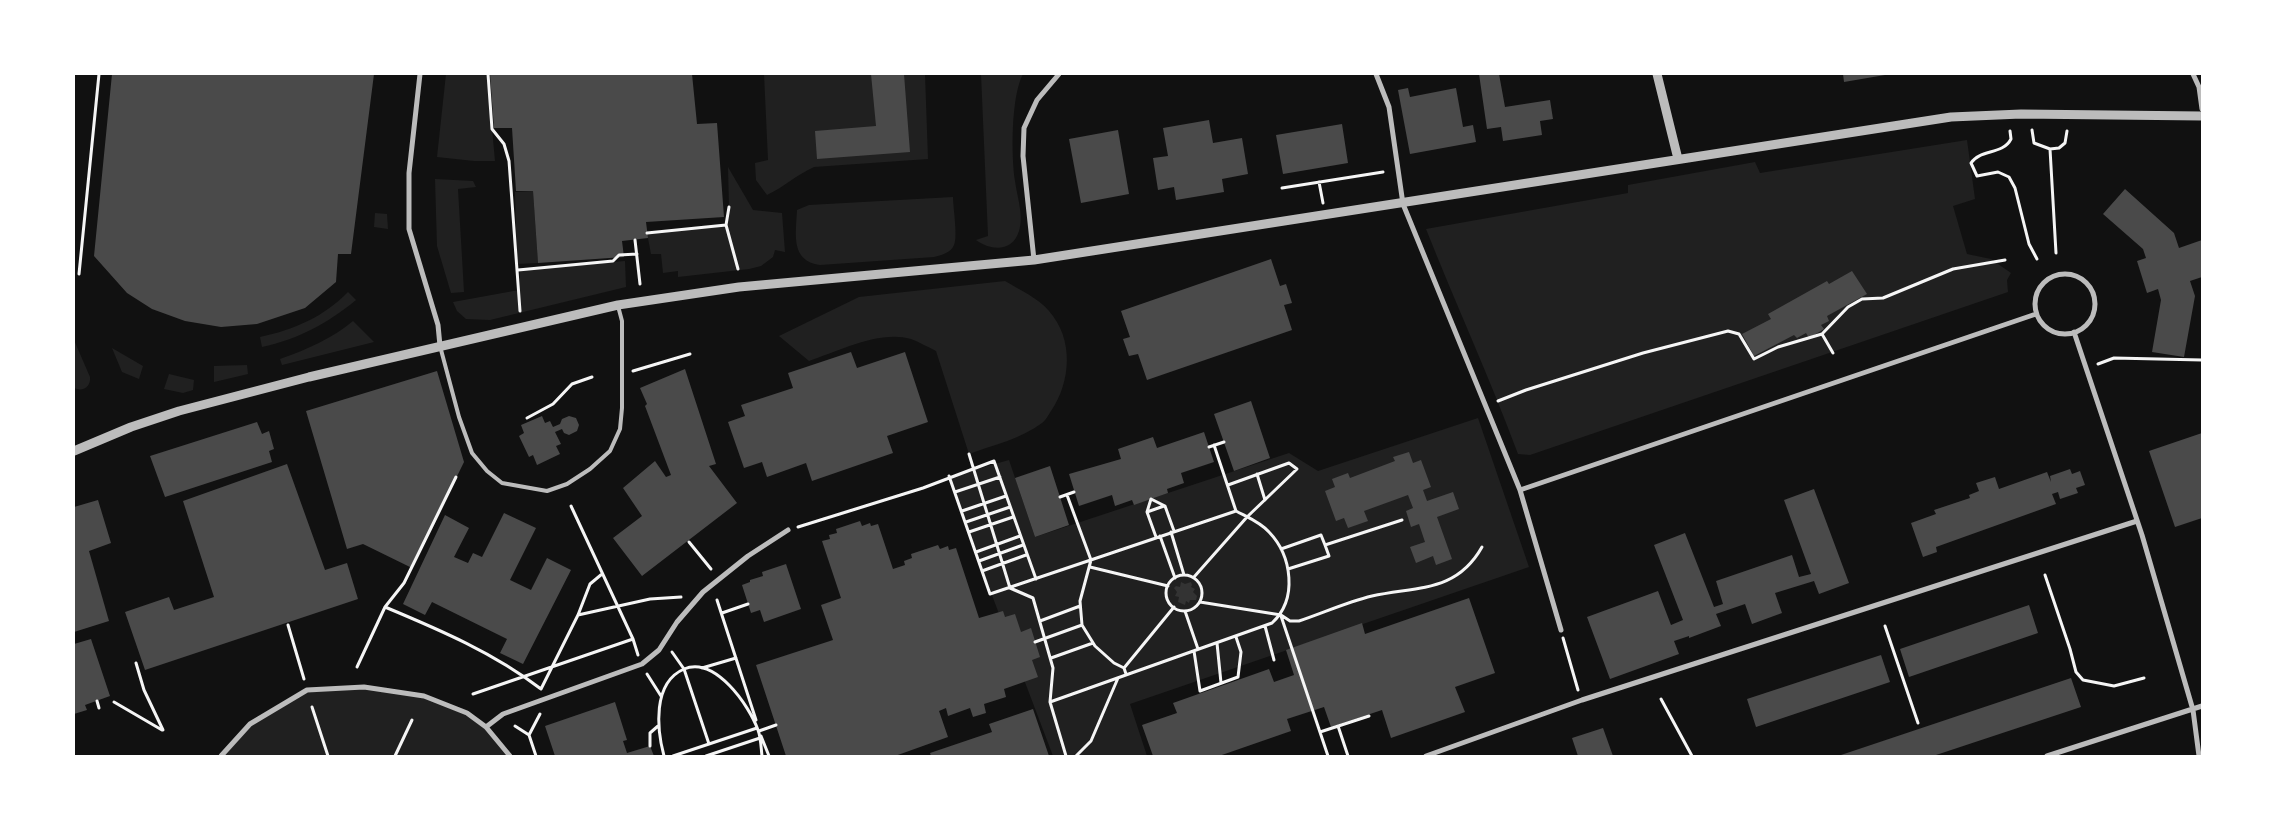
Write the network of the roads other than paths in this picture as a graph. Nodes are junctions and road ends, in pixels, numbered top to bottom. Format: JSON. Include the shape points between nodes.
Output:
{"nodes":[{"id":1,"x":420,"y":74,"type":"edge"},
{"id":2,"x":1059,"y":74,"type":"edge"},
{"id":3,"x":1376,"y":74,"type":"edge"},
{"id":4,"x":1657,"y":74,"type":"edge"},
{"id":5,"x":2193,"y":74,"type":"edge"},
{"id":6,"x":2202,"y":110,"type":"edge"},
{"id":7,"x":2202,"y":116,"type":"edge"},
{"id":8,"x":1678,"y":159,"type":"junction"},
{"id":9,"x":1403,"y":204,"type":"junction"},
{"id":10,"x":1034,"y":260,"type":"junction"},
{"id":11,"x":618,"y":305,"type":"junction"},
{"id":12,"x":2036,"y":314,"type":"junction"},
{"id":13,"x":2074,"y":332,"type":"junction"},
{"id":14,"x":440,"y":346,"type":"junction"},
{"id":15,"x":74,"y":450,"type":"edge"},
{"id":16,"x":1520,"y":490,"type":"junction"},
{"id":17,"x":2137,"y":521,"type":"junction"},
{"id":18,"x":788,"y":530,"type":"road end"},
{"id":19,"x":1561,"y":630,"type":"road end"},
{"id":20,"x":2202,"y":706,"type":"edge"},
{"id":21,"x":2193,"y":710,"type":"junction"},
{"id":22,"x":486,"y":726,"type":"junction"},
{"id":23,"x":221,"y":756,"type":"edge"},
{"id":24,"x":510,"y":756,"type":"edge"},
{"id":25,"x":1426,"y":756,"type":"edge"},
{"id":26,"x":2047,"y":756,"type":"edge"},
{"id":27,"x":2199,"y":756,"type":"edge"}],
"edges":[{"from":1,"to":14,"type":"street","via":[[409,172],[409,229],[438,325]]},
{"from":2,"to":10,"type":"street","via":[[1037,100],[1024,128],[1023,156]]},
{"from":3,"to":9,"type":"street","via":[[1389,107]]},
{"from":4,"to":8,"type":"street"},
{"from":5,"to":6,"type":"street"},
{"from":7,"to":8,"type":"street","via":[[2021,114],[1951,118]]},
{"from":8,"to":9,"type":"street"},
{"from":9,"to":10,"type":"street"},
{"from":9,"to":16,"type":"street"},
{"from":10,"to":11,"type":"street","via":[[740,286]]},
{"from":11,"to":14,"type":"street"},
{"from":11,"to":14,"type":"lane","via":[[622,329],[620,429],[610,451],[590,469],[567,484],[547,491],[502,483],[472,453]]},
{"from":12,"to":13,"type":"street","via":[[2047,328],[2064,334]]},
{"from":12,"to":13,"type":"street","via":[[2036,297],[2043,283],[2061,274],[2080,278],[2093,294],[2094,312],[2089,321]]},
{"from":12,"to":16,"type":"street"},
{"from":13,"to":17,"type":"street"},
{"from":14,"to":15,"type":"street","via":[[180,411]]},
{"from":16,"to":19,"type":"street"},
{"from":17,"to":21,"type":"street"},
{"from":17,"to":25,"type":"street","via":[[1582,700]]},
{"from":18,"to":22,"type":"street","via":[[748,556],[703,592],[677,622],[659,650],[642,664],[503,714]]},
{"from":20,"to":21,"type":"street"},
{"from":21,"to":26,"type":"street"},
{"from":21,"to":27,"type":"street"},
{"from":22,"to":23,"type":"street","via":[[467,713],[424,696],[364,687],[307,690],[250,724]]},
{"from":22,"to":24,"type":"street"}]}
